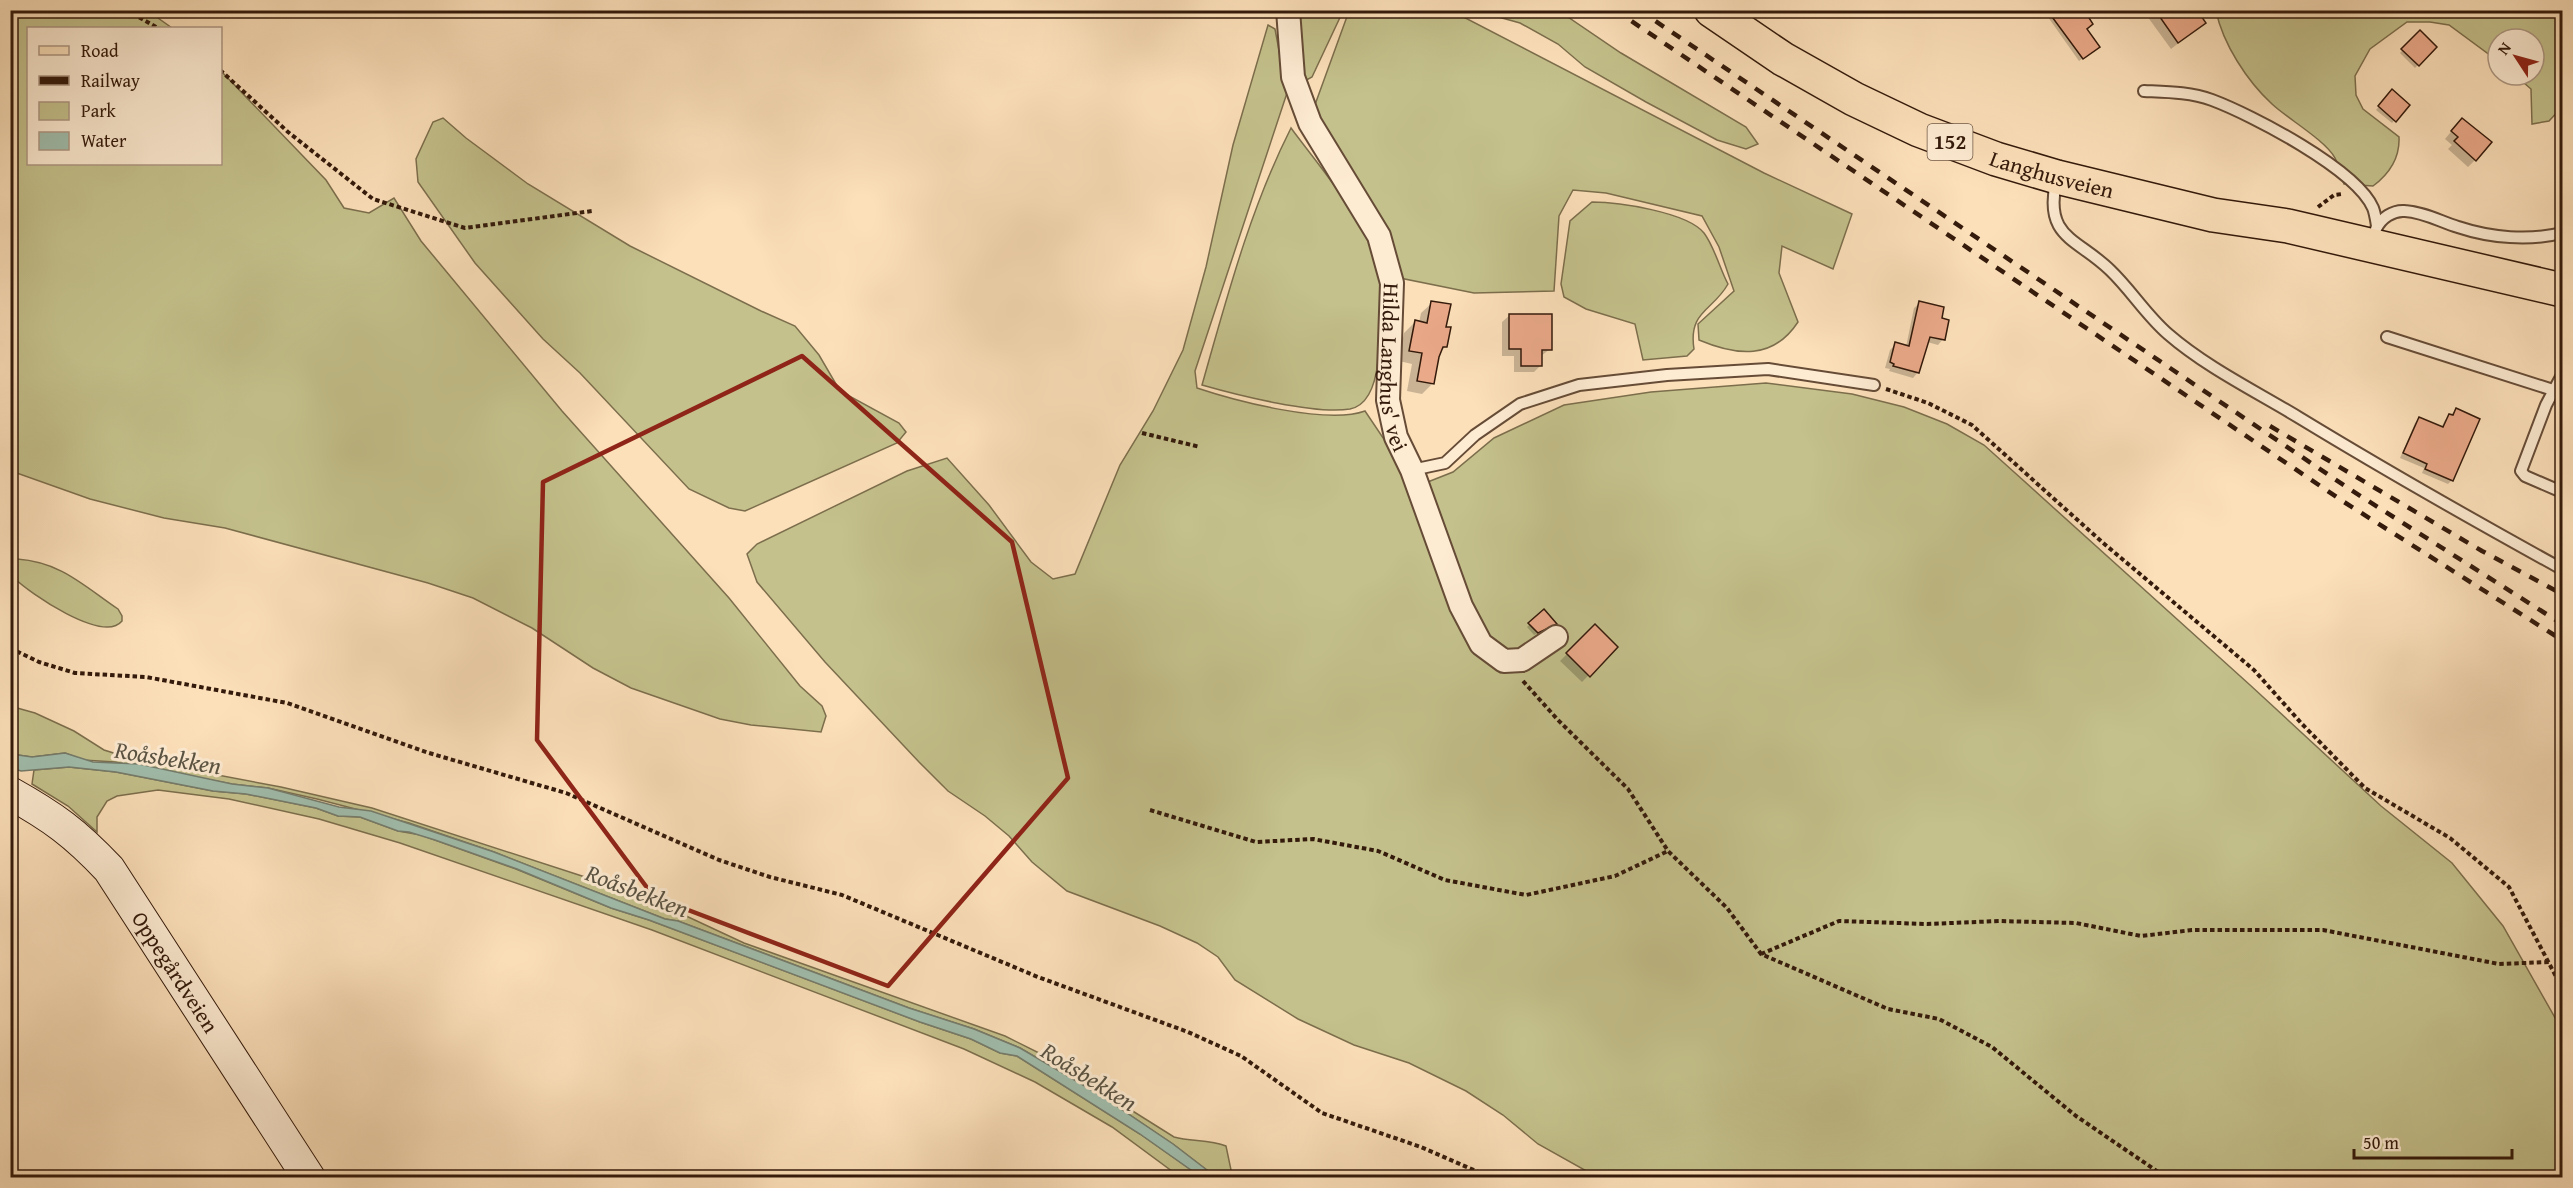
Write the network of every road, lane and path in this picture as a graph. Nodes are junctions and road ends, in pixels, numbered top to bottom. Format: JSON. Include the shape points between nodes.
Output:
{"nodes":[{"id":1,"x":126,"y":10,"type":"edge"},
{"id":2,"x":1288,"y":10,"type":"edge"},
{"id":3,"x":1711,"y":10,"type":"edge"},
{"id":4,"x":156,"y":27,"type":"edge"},
{"id":5,"x":222,"y":72,"type":"edge"},
{"id":6,"x":2144,"y":91,"type":"dead end"},
{"id":7,"x":2057,"y":177,"type":"junction"},
{"id":8,"x":2361,"y":192,"type":"junction"},
{"id":9,"x":592,"y":211,"type":"dead end"},
{"id":10,"x":2314,"y":211,"type":"dead end"},
{"id":11,"x":2212,"y":215,"type":"junction"},
{"id":12,"x":2562,"y":233,"type":"edge"},
{"id":13,"x":2373,"y":241,"type":"junction"},
{"id":14,"x":2562,"y":290,"type":"edge"},
{"id":15,"x":2562,"y":310,"type":"edge"},
{"id":16,"x":2387,"y":337,"type":"dead end"},
{"id":17,"x":2562,"y":375,"type":"edge"},
{"id":18,"x":1874,"y":385,"type":"joint"},
{"id":19,"x":2553,"y":390,"type":"junction"},
{"id":20,"x":1142,"y":433,"type":"dead end"},
{"id":21,"x":1200,"y":447,"type":"dead end"},
{"id":22,"x":1412,"y":470,"type":"junction"},
{"id":23,"x":2562,"y":492,"type":"edge"},
{"id":24,"x":2562,"y":569,"type":"edge"},
{"id":25,"x":1556,"y":637,"type":"dead end"},
{"id":26,"x":10,"y":648,"type":"edge"},
{"id":27,"x":1504,"y":661,"type":"junction"},
{"id":28,"x":10,"y":794,"type":"edge"},
{"id":29,"x":1150,"y":810,"type":"dead end"},
{"id":30,"x":1668,"y":851,"type":"junction"},
{"id":31,"x":1761,"y":954,"type":"junction"},
{"id":32,"x":2549,"y":962,"type":"junction"},
{"id":33,"x":2562,"y":988,"type":"edge"},
{"id":34,"x":309,"y":1178,"type":"edge"},
{"id":35,"x":1492,"y":1178,"type":"edge"},
{"id":36,"x":2167,"y":1178,"type":"edge"}],
"edges":[{"from":1,"to":4,"type":"path"},
{"from":2,"to":22,"type":"street","name":"Hilda Langhus' vei","via":[[1293,77],[1310,123],[1379,236],[1392,284],[1388,400],[1396,437]]},
{"from":3,"to":7,"type":"main road","name":"Langhusveien","number":"152","via":[[1783,59],[1854,99],[1957,145]]},
{"from":5,"to":9,"type":"path","via":[[288,132],[373,199],[465,228]]},
{"from":6,"to":8,"type":"lane","via":[[2185,93],[2211,100],[2315,152]]},
{"from":7,"to":11,"type":"main road","name":"Langhusveien","number":"152"},
{"from":7,"to":24,"type":"lane","via":[[2052,200],[2064,235],[2110,270],[2169,334],[2248,387],[2429,496]]},
{"from":8,"to":10,"type":"path","via":[[2334,195]]},
{"from":8,"to":13,"type":"lane","via":[[2373,207]]},
{"from":11,"to":13,"type":"main road","name":"Langhusveien","number":"152"},
{"from":11,"to":15,"type":"main road","name":"Langhusveien","number":"152","via":[[2287,240]]},
{"from":12,"to":13,"type":"lane","via":[[2496,236],[2404,211],[2392,212]]},
{"from":13,"to":14,"type":"main road","name":"Langhusveien","number":"152"},
{"from":16,"to":19,"type":"lane"},
{"from":17,"to":19,"type":"lane"},
{"from":18,"to":22,"type":"lane","via":[[1768,369],[1580,385],[1520,404],[1475,435],[1445,463]]},
{"from":18,"to":32,"type":"path","via":[[1928,403],[1972,425],[2102,542],[2254,670],[2366,788],[2450,838],[2509,887]]},
{"from":19,"to":23,"type":"lane","via":[[2521,471]]},
{"from":20,"to":21,"type":"path"},
{"from":22,"to":27,"type":"street","name":"Hilda Langhus' vei","via":[[1461,606],[1481,644]]},
{"from":25,"to":27,"type":"street","via":[[1522,660]]},
{"from":26,"to":35,"type":"path","via":[[75,673],[146,677],[286,703],[429,753],[566,793],[719,860],[770,878],[842,895],[1038,977],[1188,1032],[1241,1056],[1322,1113],[1421,1147]]},
{"from":27,"to":30,"type":"path","via":[[1628,789]]},
{"from":28,"to":34,"type":"main road","name":"Oppegårdveien","via":[[62,824],[109,870]]},
{"from":29,"to":30,"type":"path","via":[[1256,842],[1313,839],[1378,851],[1445,880],[1526,895],[1615,876]]},
{"from":30,"to":31,"type":"path","via":[[1726,908]]},
{"from":31,"to":32,"type":"path","via":[[1839,921],[1999,921],[2076,924],[2141,936],[2192,930],[2323,930],[2499,964]]},
{"from":31,"to":36,"type":"path","via":[[1888,1010],[1939,1019],[1992,1047],[2076,1116]]},
{"from":32,"to":33,"type":"path"}]}
